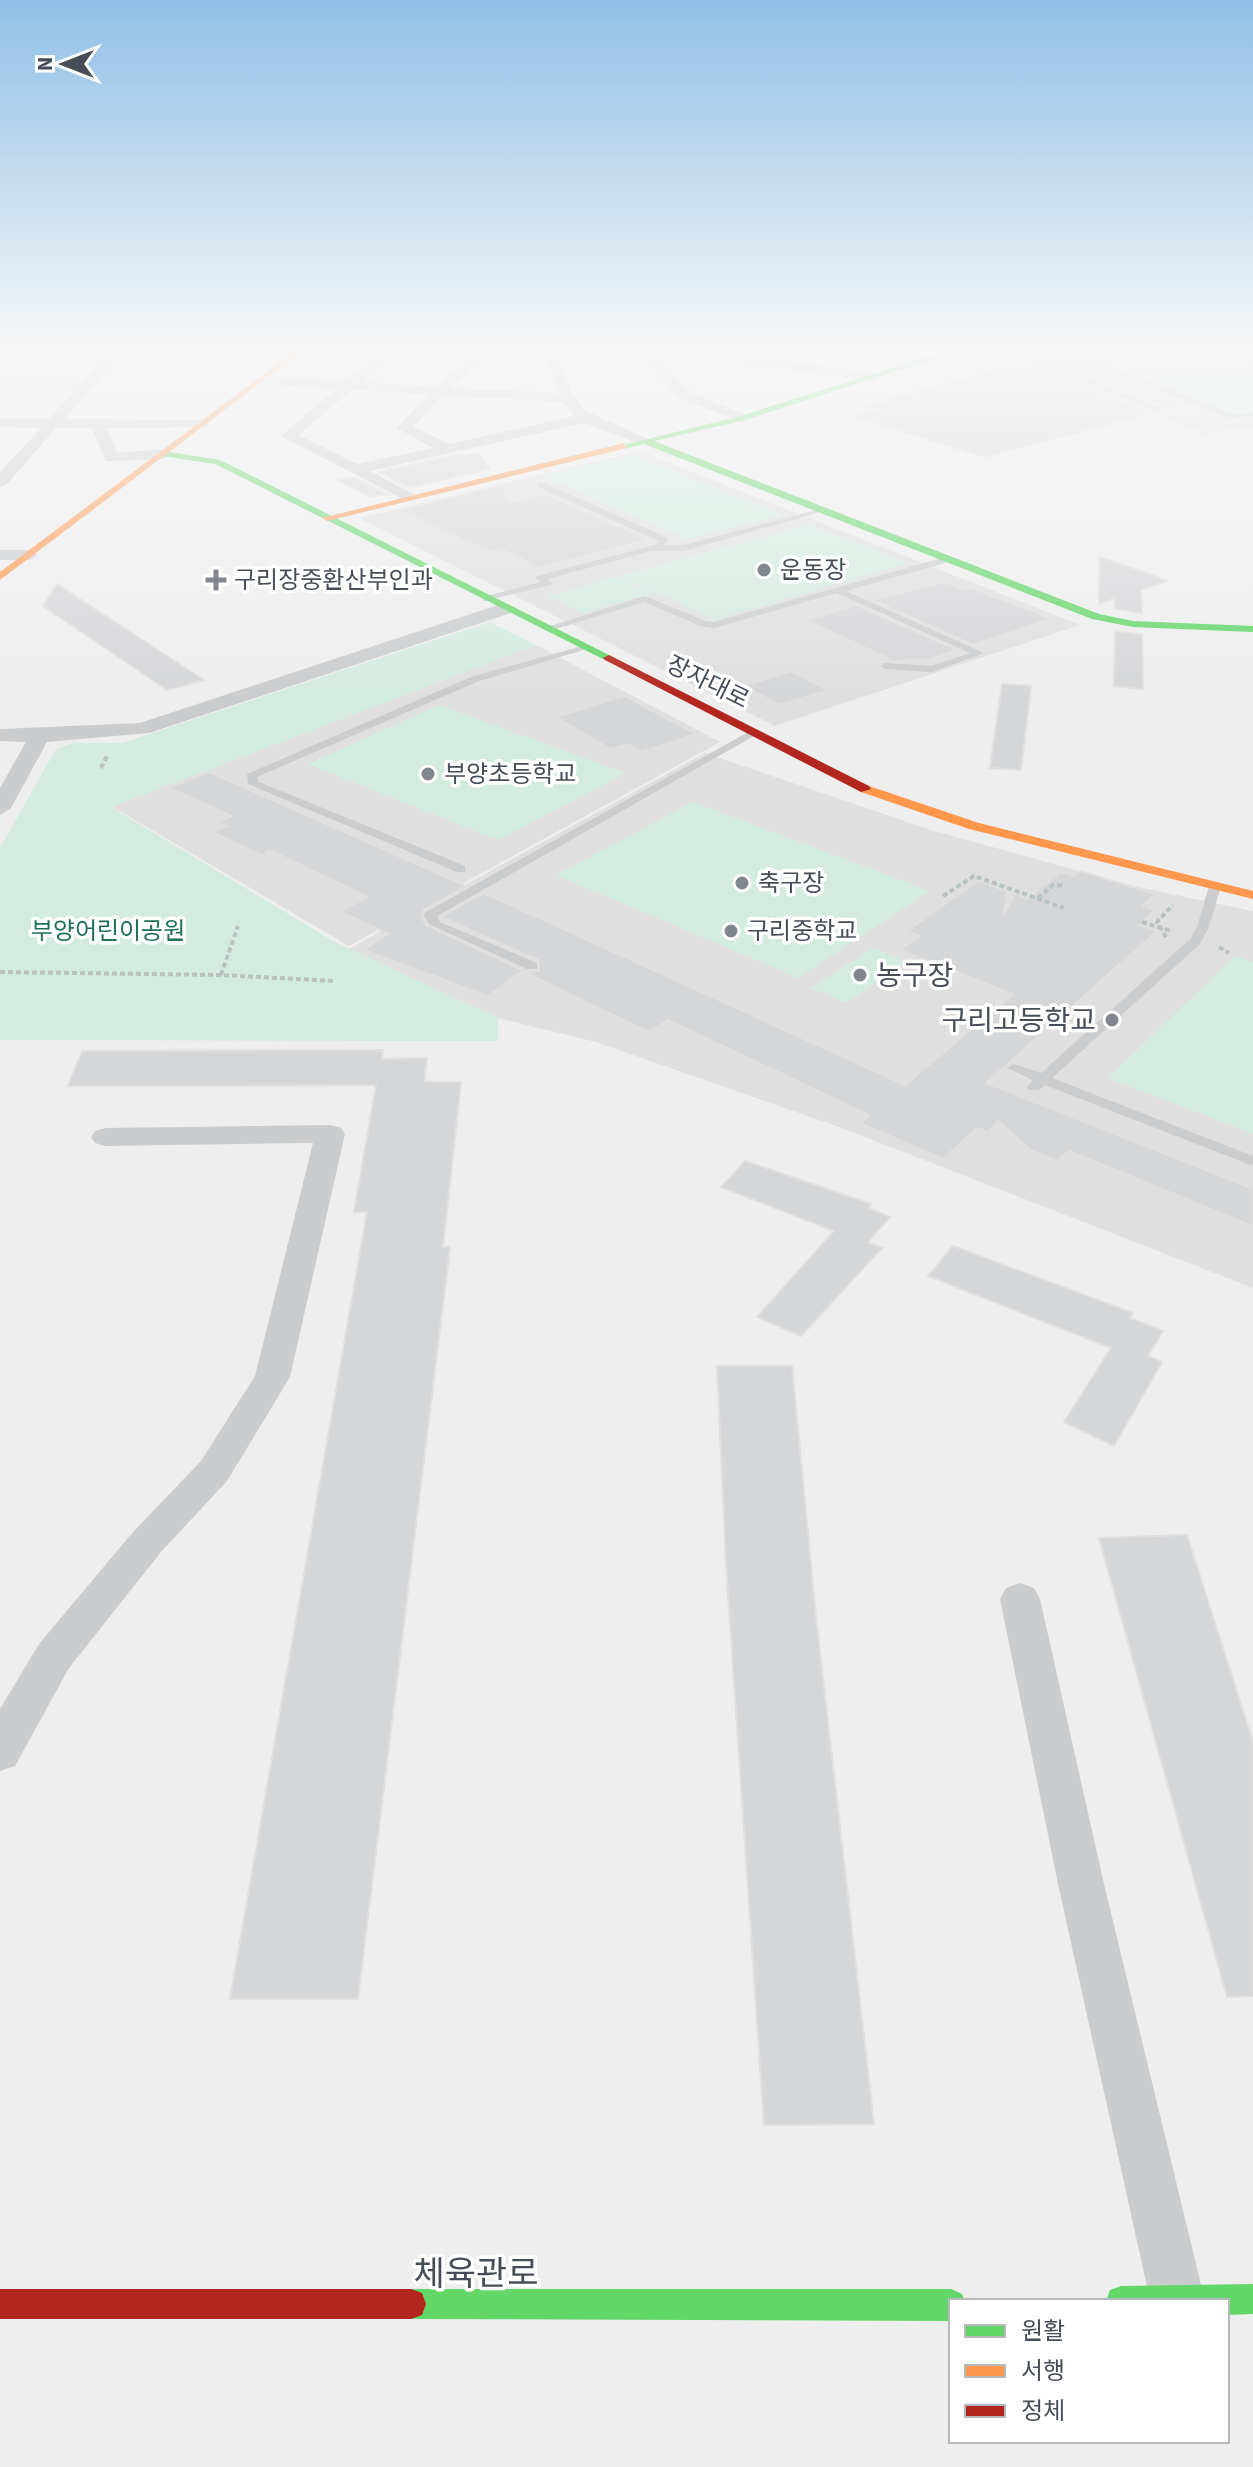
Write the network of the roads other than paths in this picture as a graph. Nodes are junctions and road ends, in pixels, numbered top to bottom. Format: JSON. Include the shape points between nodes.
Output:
{"nodes":[{"id":1,"x":15,"y":465,"type":"edge"},
{"id":2,"x":149,"y":465,"type":"edge"},
{"id":3,"x":223,"y":465,"type":"edge"},
{"id":4,"x":344,"y":465,"type":"edge"},
{"id":5,"x":375,"y":465,"type":"edge"},
{"id":6,"x":544,"y":465,"type":"edge"},
{"id":7,"x":707,"y":465,"type":"edge"},
{"id":8,"x":353,"y":470,"type":"junction"},
{"id":9,"x":0,"y":482,"type":"edge"},
{"id":10,"x":541,"y":485,"type":"dead end"},
{"id":11,"x":411,"y":497,"type":"junction"},
{"id":12,"x":823,"y":510,"type":"junction"},
{"id":13,"x":327,"y":518,"type":"junction"},
{"id":14,"x":656,"y":547,"type":"junction"},
{"id":15,"x":0,"y":555,"type":"edge"},
{"id":16,"x":29,"y":555,"type":"junction"},
{"id":17,"x":949,"y":559,"type":"junction"},
{"id":18,"x":0,"y":577,"type":"edge"},
{"id":19,"x":837,"y":590,"type":"junction"},
{"id":20,"x":495,"y":604,"type":"junction"},
{"id":21,"x":546,"y":629,"type":"junction"},
{"id":22,"x":1253,"y":629,"type":"edge"},
{"id":23,"x":585,"y":648,"type":"junction"},
{"id":24,"x":885,"y":666,"type":"dead end"},
{"id":25,"x":756,"y":732,"type":"junction"},
{"id":26,"x":0,"y":735,"type":"edge"},
{"id":27,"x":40,"y":736,"type":"junction"},
{"id":28,"x":0,"y":808,"type":"edge"},
{"id":29,"x":461,"y":869,"type":"dead end"},
{"id":30,"x":1215,"y":886,"type":"junction"},
{"id":31,"x":1253,"y":895,"type":"edge"},
{"id":32,"x":532,"y":966,"type":"dead end"},
{"id":33,"x":1014,"y":1068,"type":"dead end"},
{"id":34,"x":1039,"y":1083,"type":"junction"},
{"id":35,"x":106,"y":1137,"type":"dead end"},
{"id":36,"x":1253,"y":1161,"type":"edge"},
{"id":37,"x":1020,"y":1599,"type":"dead end"},
{"id":38,"x":0,"y":1753,"type":"edge"},
{"id":39,"x":1178,"y":2299,"type":"edge"},
{"id":40,"x":1229,"y":2299,"type":"edge"},
{"id":41,"x":1253,"y":2299,"type":"edge"},
{"id":42,"x":0,"y":2304,"type":"edge"},
{"id":43,"x":949,"y":2305,"type":"edge"}],
"edges":[{"from":1,"to":9,"type":"street"},
{"from":2,"to":16,"type":"street"},
{"from":3,"to":13,"type":"street","name":"장자대로"},
{"from":4,"to":8,"type":"street"},
{"from":5,"to":8,"type":"street"},
{"from":6,"to":11,"type":"street"},
{"from":7,"to":12,"type":"street"},
{"from":8,"to":11,"type":"street"},
{"from":10,"to":14,"type":"lane","via":[[665,540]]},
{"from":11,"to":13,"type":"street"},
{"from":12,"to":14,"type":"lane","via":[[684,548]]},
{"from":12,"to":17,"type":"street"},
{"from":13,"to":20,"type":"street","name":"장자대로"},
{"from":14,"to":20,"type":"lane","via":[[540,578],[548,583]]},
{"from":15,"to":16,"type":"street"},
{"from":16,"to":18,"type":"street"},
{"from":17,"to":19,"type":"lane"},
{"from":17,"to":22,"type":"street","via":[[1113,621]]},
{"from":19,"to":21,"type":"lane","via":[[714,625],[645,599]]},
{"from":19,"to":24,"type":"lane","via":[[979,653],[932,669]]},
{"from":20,"to":21,"type":"street","name":"장자대로"},
{"from":20,"to":27,"type":"street","via":[[142,729]]},
{"from":21,"to":23,"type":"street","name":"장자대로"},
{"from":23,"to":25,"type":"street","name":"장자대로"},
{"from":23,"to":29,"type":"lane","via":[[475,679],[251,776],[254,784]]},
{"from":25,"to":30,"type":"street","name":"장자대로","via":[[852,784],[974,826]]},
{"from":25,"to":32,"type":"lane","via":[[430,915],[435,924]]},
{"from":26,"to":27,"type":"street"},
{"from":27,"to":28,"type":"street"},
{"from":30,"to":31,"type":"street","name":"장자대로"},
{"from":30,"to":34,"type":"lane","via":[[1195,941]]},
{"from":33,"to":34,"type":"lane"},
{"from":34,"to":36,"type":"lane"},
{"from":35,"to":38,"type":"street","via":[[330,1134],[272,1377],[214,1471],[147,1542],[54,1656]]},
{"from":37,"to":39,"type":"street"},
{"from":40,"to":41,"type":"street"},
{"from":42,"to":43,"type":"street","name":"체육관로"}]}
